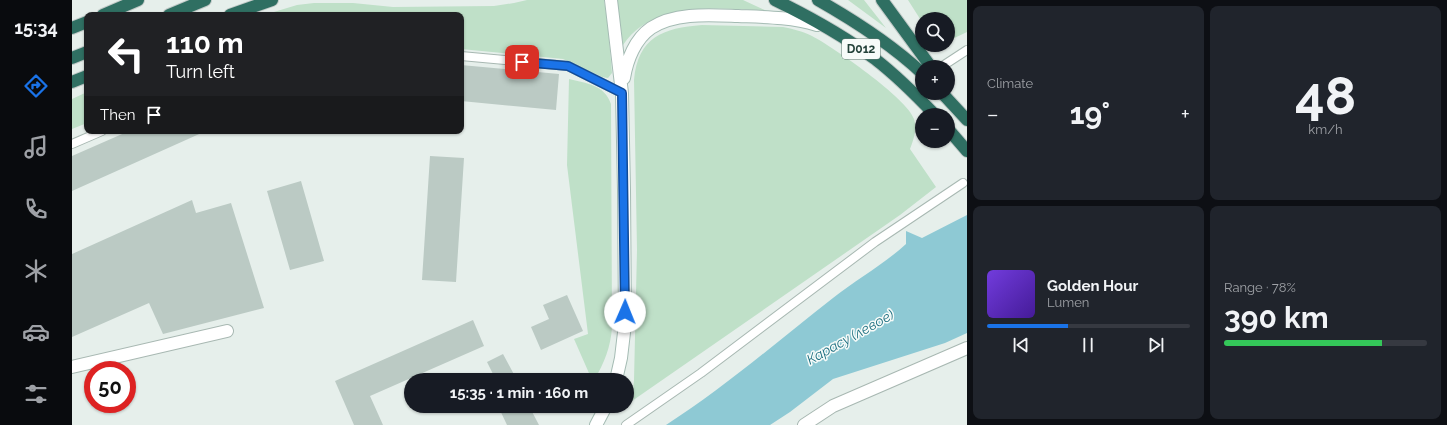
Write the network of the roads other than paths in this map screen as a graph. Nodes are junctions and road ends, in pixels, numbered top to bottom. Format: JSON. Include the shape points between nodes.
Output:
{"nodes":[{"id":1,"x":138,"y":0,"type":"edge"},
{"id":2,"x":205,"y":0,"type":"edge"},
{"id":3,"x":272,"y":0,"type":"edge"},
{"id":4,"x":611,"y":0,"type":"edge"},
{"id":5,"x":775,"y":0,"type":"edge"},
{"id":6,"x":818,"y":0,"type":"edge"},
{"id":7,"x":882,"y":0,"type":"edge"},
{"id":8,"x":110,"y":12,"type":"edge"},
{"id":9,"x":176,"y":12,"type":"edge"},
{"id":10,"x":238,"y":12,"type":"edge"},
{"id":11,"x":84,"y":23,"type":"edge"},
{"id":12,"x":826,"y":27,"type":"junction"},
{"id":13,"x":72,"y":28,"type":"edge"},
{"id":14,"x":967,"y":50,"type":"edge"},
{"id":15,"x":84,"y":53,"type":"edge"},
{"id":16,"x":464,"y":56,"type":"edge"},
{"id":17,"x":72,"y":58,"type":"edge"},
{"id":18,"x":926,"y":60,"type":"edge"},
{"id":19,"x":951,"y":60,"type":"edge"},
{"id":20,"x":915,"y":67,"type":"edge"},
{"id":21,"x":84,"y":77,"type":"edge"},
{"id":22,"x":72,"y":82,"type":"edge"},
{"id":23,"x":622,"y":93,"type":"junction"},
{"id":24,"x":949,"y":100,"type":"edge"},
{"id":25,"x":954,"y":100,"type":"edge"},
{"id":26,"x":928,"y":108,"type":"edge"},
{"id":27,"x":967,"y":119,"type":"edge"},
{"id":28,"x":95,"y":134,"type":"edge"},
{"id":29,"x":955,"y":137,"type":"edge"},
{"id":30,"x":72,"y":144,"type":"edge"},
{"id":31,"x":967,"y":151,"type":"edge"},
{"id":32,"x":963,"y":183,"type":"dead end"},
{"id":33,"x":227,"y":331,"type":"dead end"},
{"id":34,"x":967,"y":348,"type":"edge"},
{"id":35,"x":72,"y":367,"type":"edge"},
{"id":36,"x":617,"y":373,"type":"edge"},
{"id":37,"x":602,"y":413,"type":"edge"},
{"id":38,"x":596,"y":425,"type":"edge"},
{"id":39,"x":626,"y":425,"type":"edge"},
{"id":40,"x":804,"y":425,"type":"edge"}],
"edges":[{"from":1,"to":8,"type":"highway"},
{"from":2,"to":9,"type":"highway"},
{"from":3,"to":10,"type":"highway"},
{"from":4,"to":23,"type":"main road"},
{"from":5,"to":12,"type":"highway","number":"D012"},
{"from":6,"to":20,"type":"highway","number":"D012","via":[[873,34]]},
{"from":7,"to":18,"type":"highway"},
{"from":11,"to":13,"type":"highway"},
{"from":12,"to":23,"type":"main road","via":[[797,19],[769,17],[692,16],[666,22],[651,28],[635,46],[628,60]]},
{"from":12,"to":26,"type":"highway","number":"D012","via":[[885,67]]},
{"from":14,"to":19,"type":"lane"},
{"from":15,"to":17,"type":"highway"},
{"from":16,"to":23,"type":"lane","via":[[568,66]]},
{"from":21,"to":22,"type":"highway"},
{"from":23,"to":36,"type":"main road","via":[[625,301],[623,346]]},
{"from":24,"to":27,"type":"highway"},
{"from":25,"to":27,"type":"highway"},
{"from":28,"to":30,"type":"lane"},
{"from":29,"to":31,"type":"highway"},
{"from":32,"to":39,"type":"lane","via":[[875,242],[702,373]]},
{"from":33,"to":35,"type":"main road"},
{"from":34,"to":40,"type":"main road","via":[[833,406]]},
{"from":37,"to":38,"type":"main road"}]}
